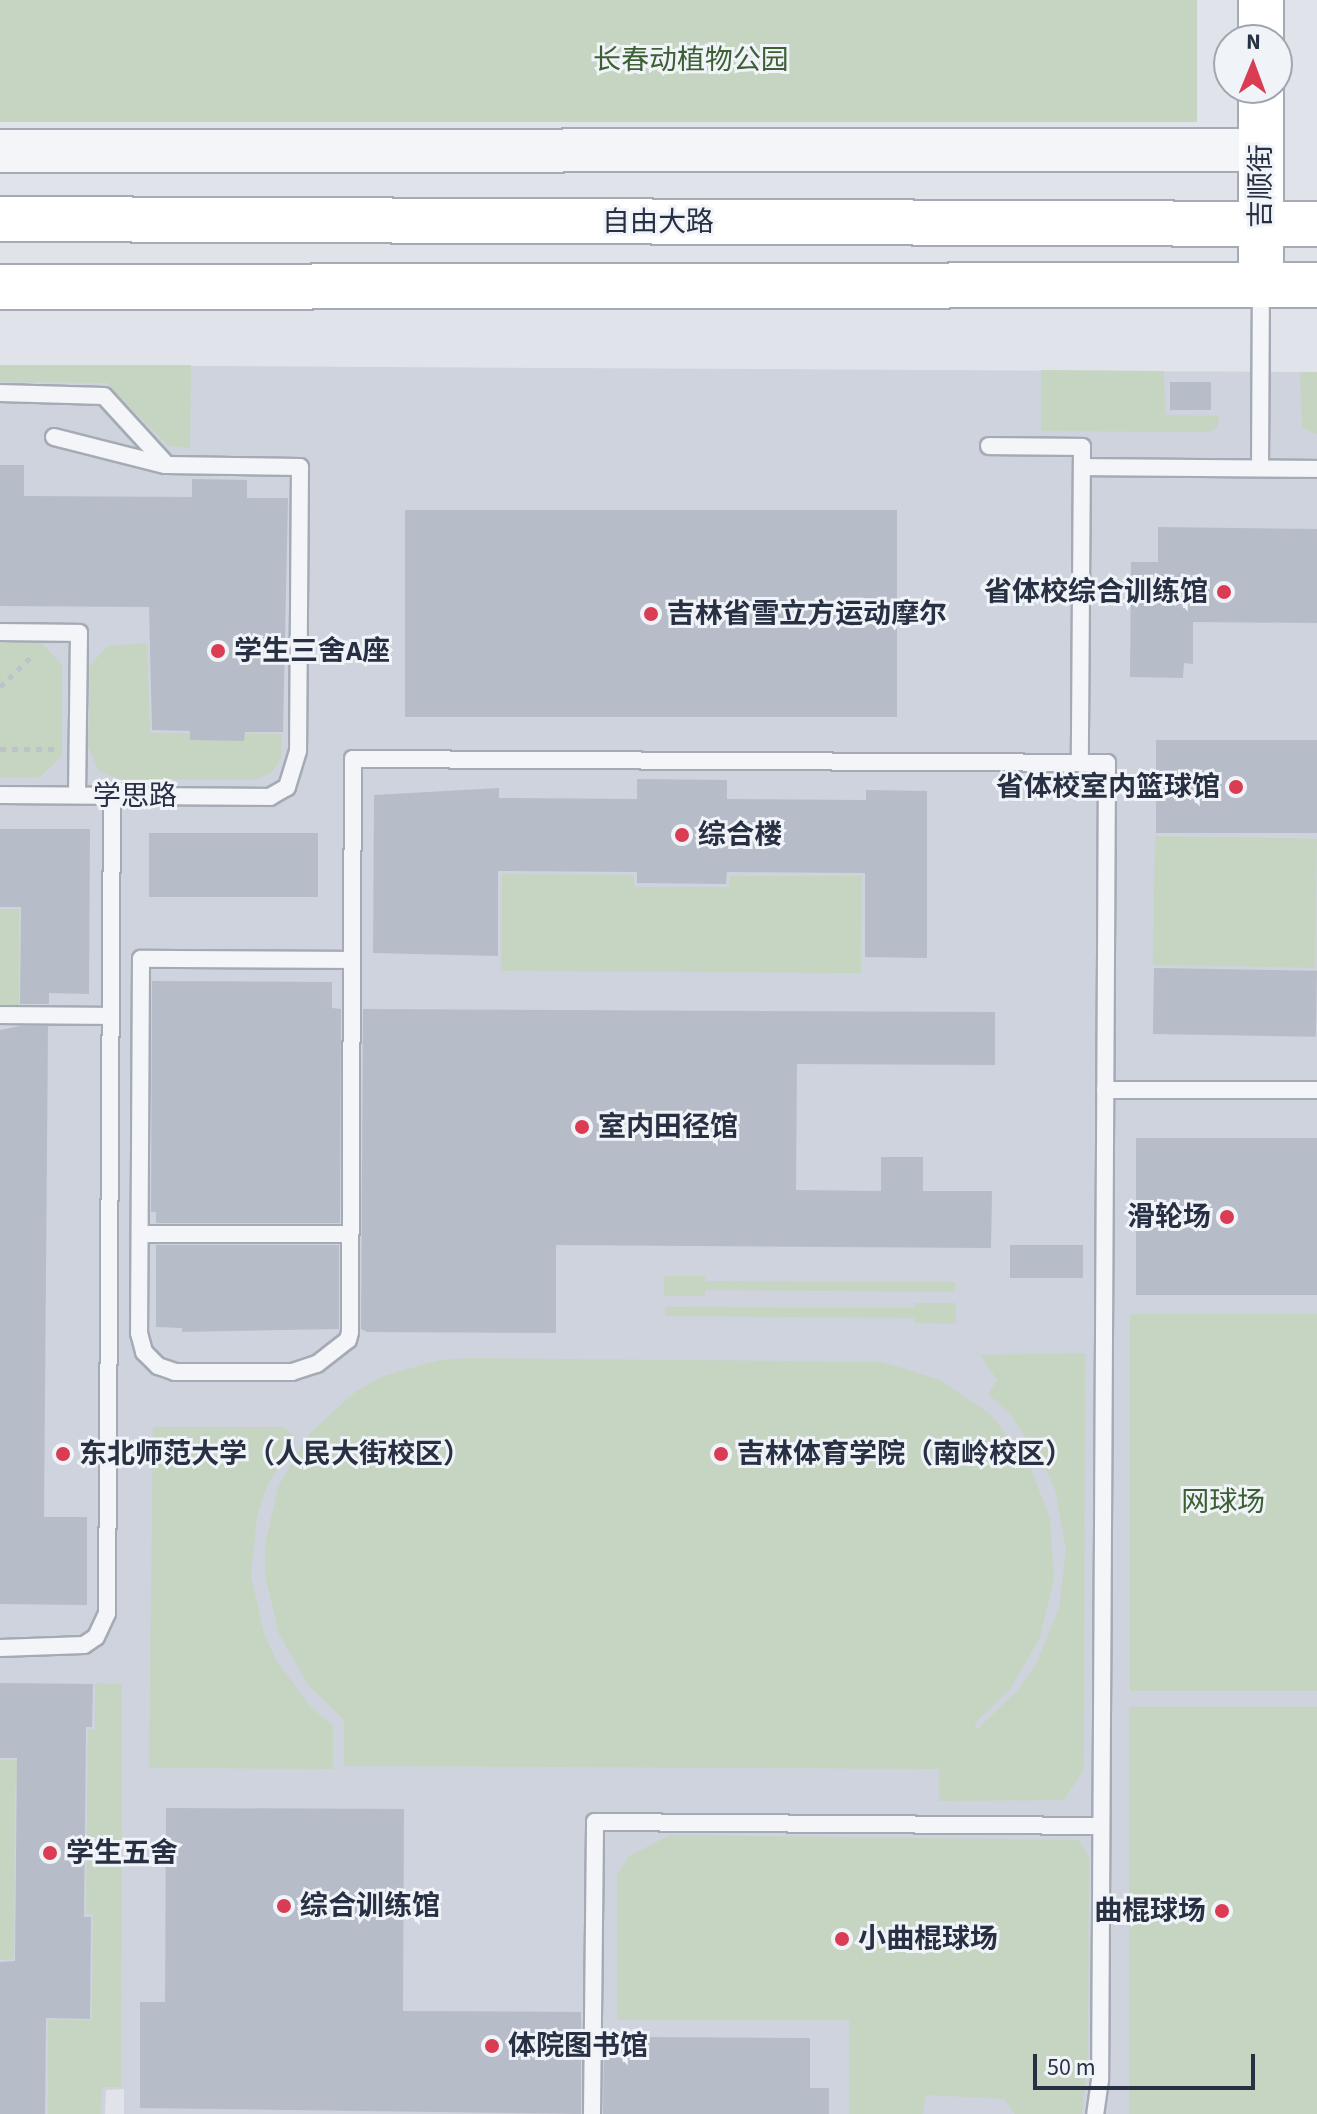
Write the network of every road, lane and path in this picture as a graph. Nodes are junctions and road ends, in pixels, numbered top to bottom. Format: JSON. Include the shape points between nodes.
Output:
{"nodes":[{"id":1,"x":1261,"y":0,"type":"edge"},
{"id":2,"x":1261,"y":24,"type":"edge"},
{"id":3,"x":1261,"y":104,"type":"edge"},
{"id":4,"x":1261,"y":150,"type":"junction"},
{"id":5,"x":0,"y":151,"type":"edge"},
{"id":6,"x":0,"y":219,"type":"edge"},
{"id":7,"x":1261,"y":224,"type":"junction"},
{"id":8,"x":1317,"y":224,"type":"edge"},
{"id":9,"x":1261,"y":285,"type":"junction"},
{"id":10,"x":1317,"y":285,"type":"edge"},
{"id":11,"x":0,"y":287,"type":"edge"},
{"id":12,"x":0,"y":393,"type":"edge"},
{"id":13,"x":54,"y":437,"type":"dead end"},
{"id":14,"x":989,"y":446,"type":"dead end"},
{"id":15,"x":167,"y":465,"type":"junction"},
{"id":16,"x":1082,"y":467,"type":"junction"},
{"id":17,"x":1260,"y":468,"type":"junction"},
{"id":18,"x":1317,"y":469,"type":"edge"},
{"id":19,"x":0,"y":632,"type":"edge"},
{"id":20,"x":57,"y":632,"type":"junction"},
{"id":21,"x":0,"y":687,"type":"edge"},
{"id":22,"x":0,"y":749,"type":"edge"},
{"id":23,"x":78,"y":749,"type":"junction"},
{"id":24,"x":1080,"y":763,"type":"junction"},
{"id":25,"x":0,"y":795,"type":"edge"},
{"id":26,"x":77,"y":795,"type":"junction"},
{"id":27,"x":112,"y":795,"type":"junction"},
{"id":28,"x":352,"y":960,"type":"junction"},
{"id":29,"x":0,"y":1015,"type":"edge"},
{"id":30,"x":111,"y":1016,"type":"junction"},
{"id":31,"x":1105,"y":1090,"type":"junction"},
{"id":32,"x":1317,"y":1090,"type":"edge"},
{"id":33,"x":140,"y":1234,"type":"junction"},
{"id":34,"x":350,"y":1234,"type":"junction"},
{"id":35,"x":0,"y":1648,"type":"edge"},
{"id":36,"x":1101,"y":1826,"type":"junction"},
{"id":37,"x":592,"y":2114,"type":"edge"},
{"id":38,"x":1095,"y":2114,"type":"edge"}],
"edges":[{"from":1,"to":2,"type":"main road"},
{"from":3,"to":4,"type":"main road","name":"吉顺街"},
{"from":4,"to":5,"type":"street"},
{"from":4,"to":7,"type":"main road","name":"吉顺街"},
{"from":6,"to":7,"type":"main road","name":"自由大路"},
{"from":7,"to":8,"type":"main road","name":"自由大路"},
{"from":7,"to":9,"type":"main road","name":"吉顺街"},
{"from":9,"to":10,"type":"main road"},
{"from":9,"to":11,"type":"main road"},
{"from":9,"to":17,"type":"lane"},
{"from":12,"to":15,"type":"lane","via":[[104,396]]},
{"from":13,"to":15,"type":"lane"},
{"from":14,"to":16,"type":"lane","via":[[1082,447]]},
{"from":15,"to":27,"type":"lane","name":"学思路","via":[[300,467],[297,759],[287,787],[270,797]]},
{"from":16,"to":17,"type":"lane"},
{"from":16,"to":24,"type":"lane"},
{"from":17,"to":18,"type":"lane"},
{"from":19,"to":20,"type":"lane"},
{"from":20,"to":21,"type":"path"},
{"from":20,"to":23,"type":"lane","via":[[79,633]]},
{"from":22,"to":23,"type":"path"},
{"from":23,"to":26,"type":"lane"},
{"from":24,"to":28,"type":"lane","via":[[353,759]]},
{"from":24,"to":31,"type":"lane","via":[[1107,763]]},
{"from":25,"to":26,"type":"lane","name":"学思路"},
{"from":26,"to":27,"type":"lane","name":"学思路"},
{"from":27,"to":30,"type":"lane"},
{"from":28,"to":33,"type":"lane","via":[[141,959]]},
{"from":28,"to":34,"type":"lane"},
{"from":29,"to":30,"type":"lane"},
{"from":30,"to":35,"type":"lane","via":[[107,1613],[96,1637],[84,1645]]},
{"from":31,"to":32,"type":"lane"},
{"from":31,"to":36,"type":"lane"},
{"from":33,"to":34,"type":"lane"},
{"from":33,"to":34,"type":"lane","via":[[139,1333],[150,1361],[175,1372],[263,1372],[305,1370],[348,1340]]},
{"from":36,"to":37,"type":"lane","via":[[595,1822]]},
{"from":36,"to":38,"type":"lane","via":[[1100,2080]]}]}
